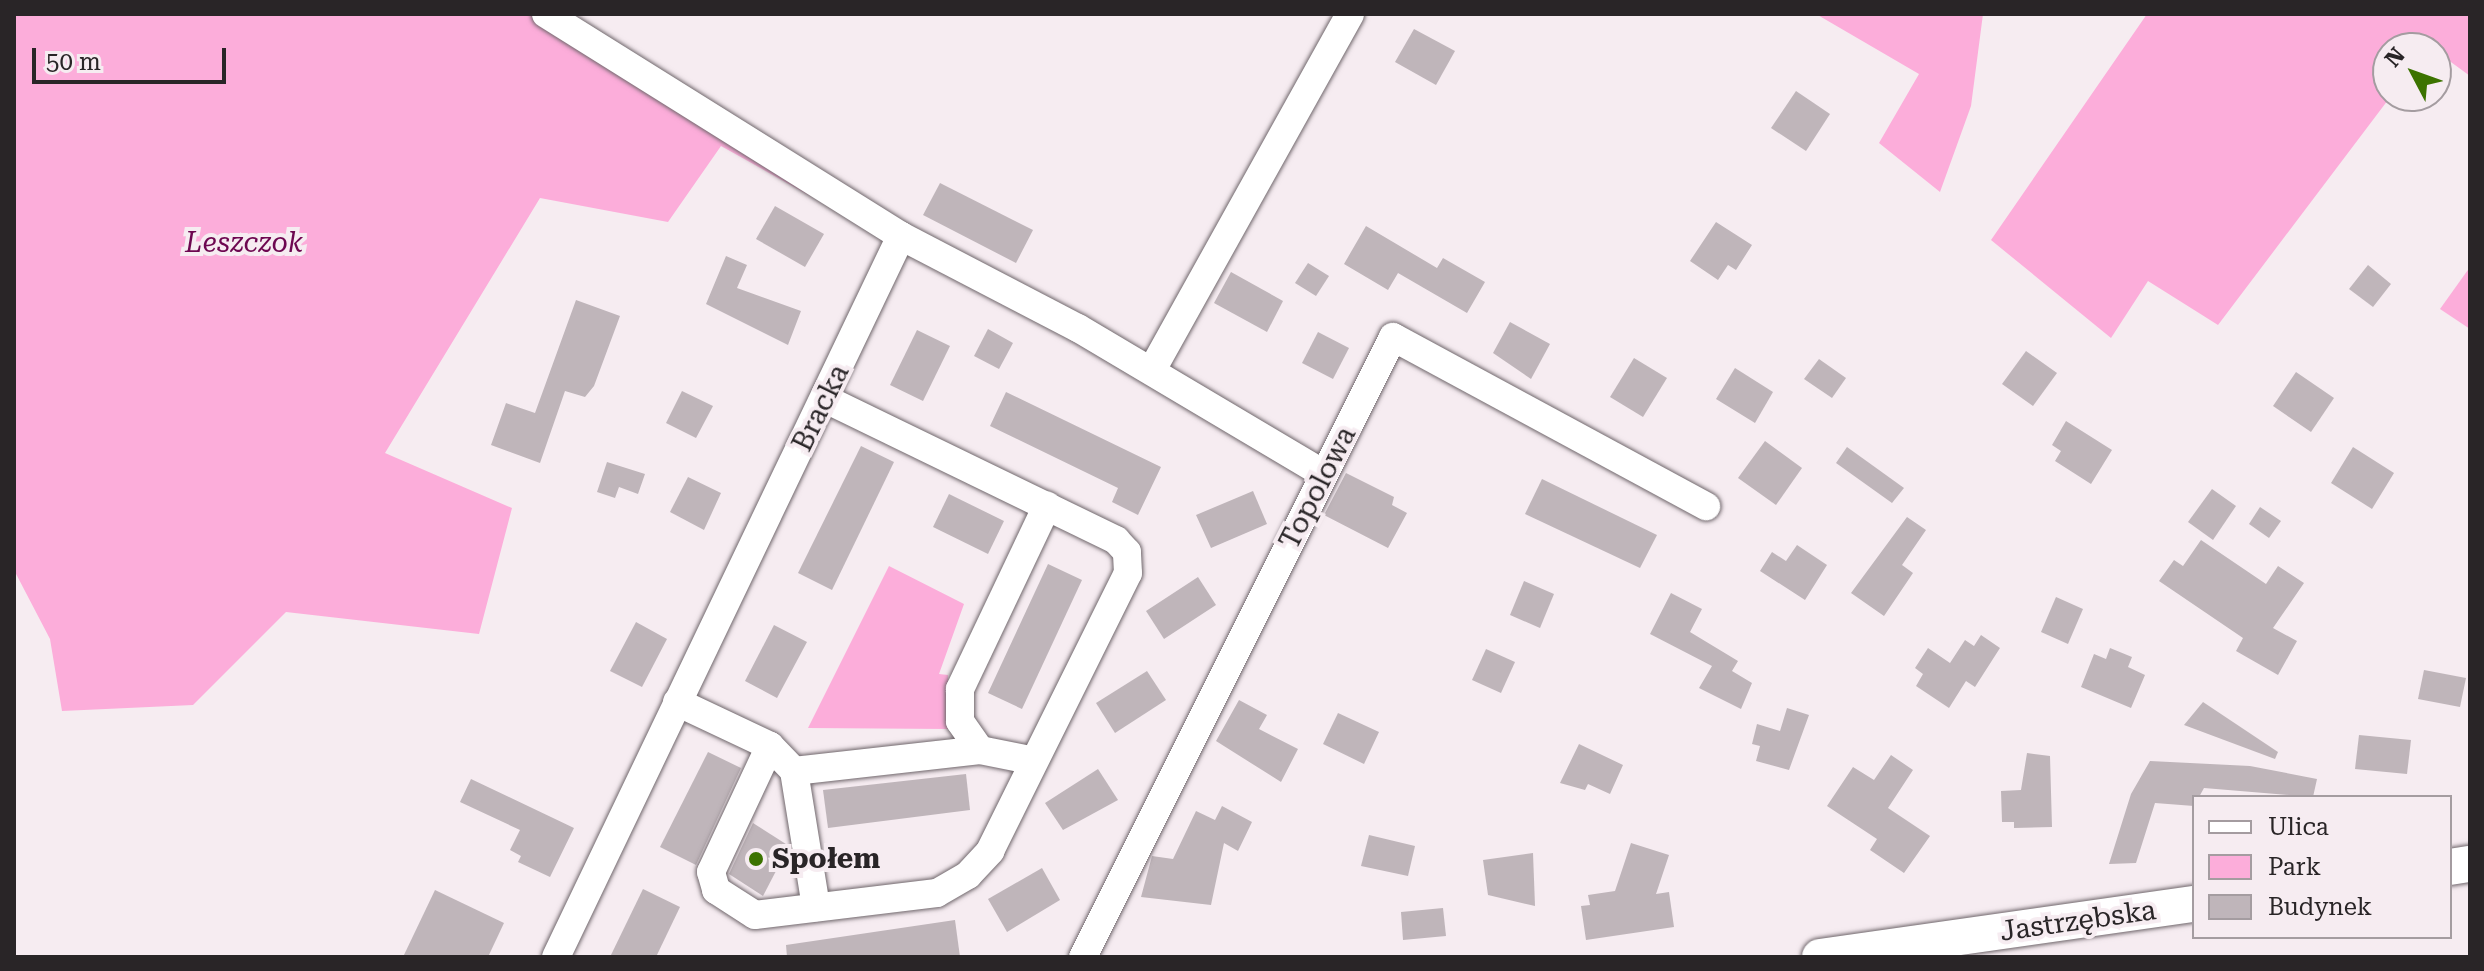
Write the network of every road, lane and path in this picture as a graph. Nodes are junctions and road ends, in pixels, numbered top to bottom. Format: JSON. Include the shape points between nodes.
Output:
{"nodes":[{"id":1,"x":546,"y":14,"type":"edge"},
{"id":2,"x":1350,"y":14,"type":"edge"},
{"id":3,"x":901,"y":236,"type":"junction"},
{"id":4,"x":1152,"y":370,"type":"junction"},
{"id":5,"x":826,"y":399,"type":"junction"},
{"id":6,"x":1324,"y":474,"type":"junction"},
{"id":7,"x":1047,"y":506,"type":"junction"},
{"id":8,"x":1706,"y":506,"type":"dead end"},
{"id":9,"x":677,"y":702,"type":"junction"},
{"id":10,"x":770,"y":746,"type":"junction"},
{"id":11,"x":980,"y":750,"type":"junction"},
{"id":12,"x":1030,"y":760,"type":"junction"},
{"id":13,"x":794,"y":771,"type":"junction"},
{"id":14,"x":2192,"y":904,"type":"edge"},
{"id":15,"x":816,"y":907,"type":"junction"},
{"id":16,"x":556,"y":957,"type":"edge"},
{"id":17,"x":1083,"y":957,"type":"edge"},
{"id":18,"x":1820,"y":957,"type":"edge"}],
"edges":[{"from":1,"to":3,"type":"street"},
{"from":2,"to":4,"type":"street"},
{"from":3,"to":4,"type":"street"},
{"from":3,"to":5,"type":"street","name":"Bracka"},
{"from":4,"to":6,"type":"street"},
{"from":5,"to":7,"type":"street"},
{"from":5,"to":9,"type":"street","name":"Bracka"},
{"from":6,"to":8,"type":"street","name":"Topolowa","via":[[1393,337]]},
{"from":6,"to":17,"type":"street","name":"Topolowa"},
{"from":7,"to":11,"type":"street","via":[[960,689],[960,721]]},
{"from":7,"to":12,"type":"street","via":[[1116,540],[1127,552],[1128,573]]},
{"from":9,"to":10,"type":"street"},
{"from":9,"to":16,"type":"street","name":"Bracka"},
{"from":10,"to":13,"type":"street"},
{"from":10,"to":15,"type":"street","via":[[711,872],[716,890],[755,915]]},
{"from":11,"to":12,"type":"street"},
{"from":11,"to":13,"type":"street"},
{"from":12,"to":15,"type":"street","via":[[990,851],[968,875],[937,893]]},
{"from":13,"to":15,"type":"street"},
{"from":14,"to":18,"type":"main road","name":"Jastrzębska"}]}
